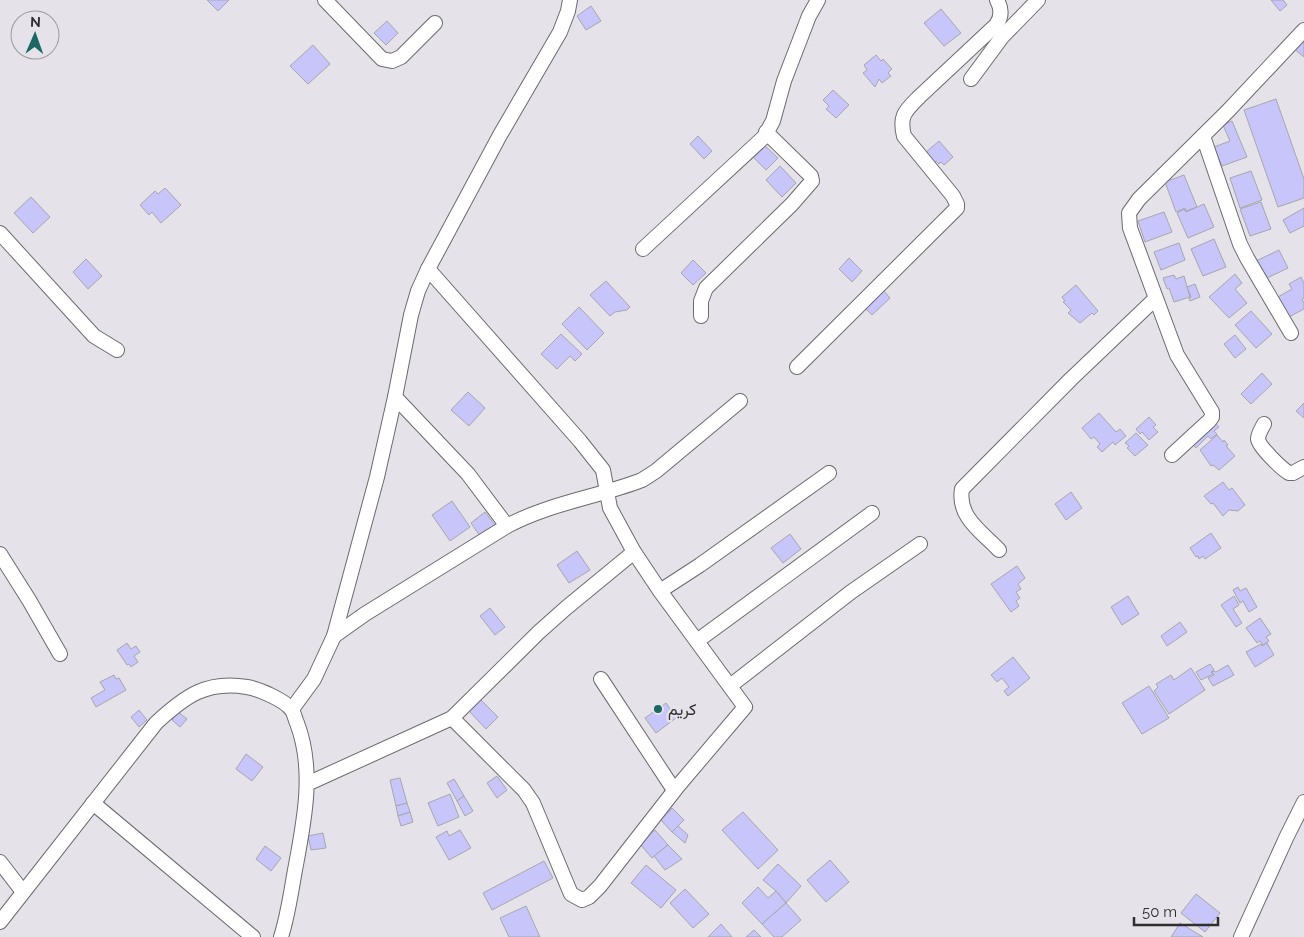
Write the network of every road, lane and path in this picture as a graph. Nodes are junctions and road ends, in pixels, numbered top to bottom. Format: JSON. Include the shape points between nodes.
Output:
{"nodes":[{"id":1,"x":325,"y":0,"type":"edge"},
{"id":2,"x":570,"y":0,"type":"edge"},
{"id":3,"x":818,"y":0,"type":"edge"},
{"id":4,"x":997,"y":0,"type":"edge"},
{"id":5,"x":1038,"y":0,"type":"edge"},
{"id":6,"x":435,"y":23,"type":"dead end"},
{"id":7,"x":1304,"y":30,"type":"edge"},
{"id":8,"x":971,"y":79,"type":"dead end"},
{"id":9,"x":766,"y":132,"type":"junction"},
{"id":10,"x":1203,"y":136,"type":"junction"},
{"id":11,"x":0,"y":233,"type":"edge"},
{"id":12,"x":643,"y":249,"type":"dead end"},
{"id":13,"x":428,"y":269,"type":"junction"},
{"id":14,"x":1155,"y":299,"type":"junction"},
{"id":15,"x":701,"y":316,"type":"dead end"},
{"id":16,"x":1291,"y":333,"type":"dead end"},
{"id":17,"x":117,"y":350,"type":"dead end"},
{"id":18,"x":797,"y":367,"type":"dead end"},
{"id":19,"x":396,"y":397,"type":"junction"},
{"id":20,"x":740,"y":401,"type":"dead end"},
{"id":21,"x":1264,"y":424,"type":"dead end"},
{"id":22,"x":1172,"y":455,"type":"dead end"},
{"id":23,"x":1304,"y":467,"type":"edge"},
{"id":24,"x":829,"y":474,"type":"dead end"},
{"id":25,"x":607,"y":492,"type":"junction"},
{"id":26,"x":872,"y":513,"type":"dead end"},
{"id":27,"x":507,"y":526,"type":"junction"},
{"id":28,"x":920,"y":544,"type":"dead end"},
{"id":29,"x":999,"y":550,"type":"dead end"},
{"id":30,"x":634,"y":552,"type":"junction"},
{"id":31,"x":0,"y":554,"type":"edge"},
{"id":32,"x":660,"y":591,"type":"junction"},
{"id":33,"x":334,"y":636,"type":"junction"},
{"id":34,"x":697,"y":641,"type":"junction"},
{"id":35,"x":60,"y":654,"type":"dead end"},
{"id":36,"x":600,"y":678,"type":"dead end"},
{"id":37,"x":730,"y":686,"type":"junction"},
{"id":38,"x":292,"y":709,"type":"junction"},
{"id":39,"x":452,"y":718,"type":"junction"},
{"id":40,"x":307,"y":784,"type":"junction"},
{"id":41,"x":674,"y":790,"type":"junction"},
{"id":42,"x":1304,"y":802,"type":"edge"},
{"id":43,"x":93,"y":803,"type":"junction"},
{"id":44,"x":0,"y":862,"type":"edge"},
{"id":45,"x":23,"y":892,"type":"junction"},
{"id":46,"x":0,"y":922,"type":"edge"},
{"id":47,"x":253,"y":937,"type":"edge"},
{"id":48,"x":281,"y":937,"type":"edge"},
{"id":49,"x":1241,"y":937,"type":"edge"}],
"edges":[{"from":1,"to":6,"type":"street","via":[[376,54],[392,62]]},
{"from":2,"to":13,"type":"street","via":[[560,32]]},
{"from":3,"to":9,"type":"street"},
{"from":4,"to":18,"type":"street","via":[[1001,12],[996,26],[918,97],[902,117],[904,136],[953,196],[957,208]]},
{"from":5,"to":8,"type":"street","via":[[1002,38]]},
{"from":7,"to":10,"type":"street"},
{"from":9,"to":12,"type":"street"},
{"from":9,"to":15,"type":"street","via":[[811,176],[812,181],[706,288],[701,301]]},
{"from":10,"to":14,"type":"street","via":[[1129,213],[1130,228]]},
{"from":10,"to":16,"type":"street","via":[[1246,258]]},
{"from":11,"to":17,"type":"street","via":[[94,336]]},
{"from":13,"to":19,"type":"street","via":[[410,315]]},
{"from":13,"to":25,"type":"street","via":[[580,441],[603,470]]},
{"from":14,"to":22,"type":"street","via":[[1177,355],[1212,412],[1209,421]]},
{"from":14,"to":29,"type":"street","via":[[962,489],[966,518]]},
{"from":19,"to":27,"type":"street","via":[[468,474]]},
{"from":19,"to":33,"type":"street"},
{"from":20,"to":25,"type":"street","via":[[656,471],[642,480]]},
{"from":21,"to":23,"type":"street","via":[[1258,436],[1259,443],[1272,458],[1289,473],[1294,474]]},
{"from":24,"to":32,"type":"street"},
{"from":25,"to":27,"type":"street","via":[[544,510]]},
{"from":25,"to":30,"type":"street","via":[[610,508]]},
{"from":26,"to":34,"type":"street"},
{"from":27,"to":33,"type":"street","via":[[378,605]]},
{"from":28,"to":37,"type":"street","via":[[851,592]]},
{"from":30,"to":32,"type":"street"},
{"from":30,"to":39,"type":"street","via":[[546,626]]},
{"from":31,"to":35,"type":"street"},
{"from":32,"to":34,"type":"street"},
{"from":33,"to":38,"type":"street","via":[[314,679]]},
{"from":34,"to":37,"type":"street"},
{"from":36,"to":41,"type":"street"},
{"from":37,"to":41,"type":"street","via":[[746,707]]},
{"from":38,"to":40,"type":"street","via":[[305,750]]},
{"from":38,"to":43,"type":"street","via":[[270,694],[251,687],[230,684],[209,687],[189,697],[156,723]]},
{"from":39,"to":40,"type":"street"},
{"from":39,"to":41,"type":"street","via":[[524,790],[533,803],[572,894],[582,900],[600,886]]},
{"from":40,"to":48,"type":"street","via":[[301,838]]},
{"from":42,"to":49,"type":"street"},
{"from":43,"to":45,"type":"street"},
{"from":43,"to":47,"type":"street"},
{"from":44,"to":45,"type":"street"},
{"from":45,"to":46,"type":"street"}]}
